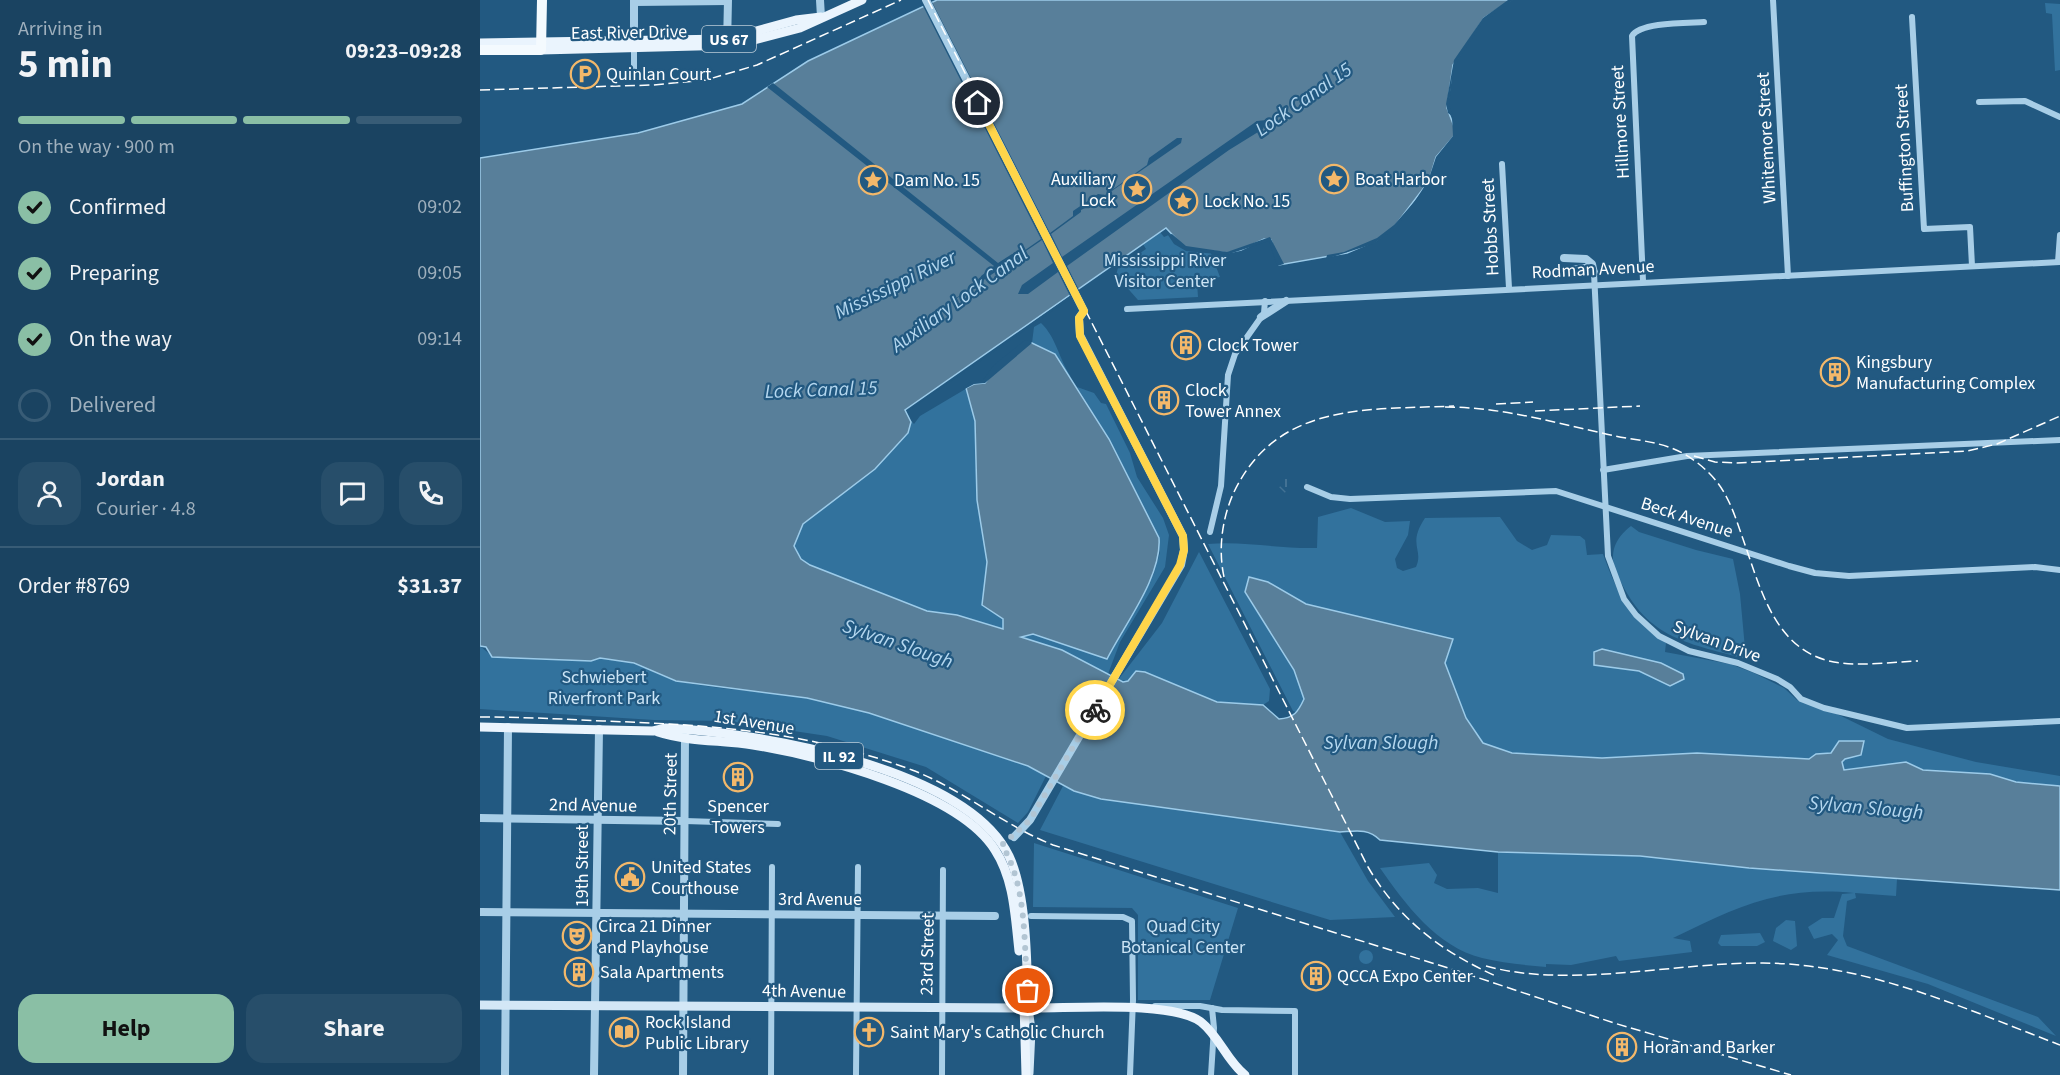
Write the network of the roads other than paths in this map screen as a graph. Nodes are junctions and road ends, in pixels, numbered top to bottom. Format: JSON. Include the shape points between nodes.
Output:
{"nodes":[{"id":1,"x":542,"y":0,"type":"edge"},
{"id":2,"x":820,"y":0,"type":"edge"},
{"id":3,"x":862,"y":0,"type":"edge"},
{"id":4,"x":926,"y":0,"type":"edge"},
{"id":5,"x":1773,"y":0,"type":"edge"},
{"id":6,"x":728,"y":1,"type":"edge"},
{"id":7,"x":634,"y":2,"type":"edge"},
{"id":8,"x":820,"y":17,"type":"junction"},
{"id":9,"x":1912,"y":17,"type":"dead end"},
{"id":10,"x":1704,"y":22,"type":"dead end"},
{"id":11,"x":727,"y":42,"type":"junction"},
{"id":12,"x":480,"y":43,"type":"edge"},
{"id":13,"x":634,"y":44,"type":"junction"},
{"id":14,"x":541,"y":47,"type":"junction"},
{"id":15,"x":480,"y":50,"type":"edge"},
{"id":16,"x":634,"y":72,"type":"dead end"},
{"id":17,"x":1979,"y":102,"type":"dead end"},
{"id":18,"x":2060,"y":117,"type":"edge"},
{"id":19,"x":1502,"y":164,"type":"dead end"},
{"id":20,"x":2060,"y":235,"type":"edge"},
{"id":21,"x":1564,"y":258,"type":"dead end"},
{"id":22,"x":2059,"y":262,"type":"edge"},
{"id":23,"x":1972,"y":266,"type":"junction"},
{"id":24,"x":1565,"y":272,"type":"dead end"},
{"id":25,"x":1594,"y":273,"type":"junction"},
{"id":26,"x":1788,"y":276,"type":"junction"},
{"id":27,"x":1643,"y":281,"type":"junction"},
{"id":28,"x":1594,"y":285,"type":"junction"},
{"id":29,"x":1509,"y":288,"type":"junction"},
{"id":30,"x":1286,"y":300,"type":"junction"},
{"id":31,"x":1265,"y":302,"type":"junction"},
{"id":32,"x":1127,"y":309,"type":"dead end"},
{"id":33,"x":1261,"y":317,"type":"junction"},
{"id":34,"x":2060,"y":440,"type":"edge"},
{"id":35,"x":1603,"y":470,"type":"junction"},
{"id":36,"x":1307,"y":487,"type":"dead end"},
{"id":37,"x":1604,"y":506,"type":"junction"},
{"id":38,"x":1210,"y":532,"type":"dead end"},
{"id":39,"x":2060,"y":570,"type":"edge"},
{"id":40,"x":2060,"y":721,"type":"edge"},
{"id":41,"x":480,"y":727,"type":"edge"},
{"id":42,"x":508,"y":727,"type":"junction"},
{"id":43,"x":599,"y":729,"type":"junction"},
{"id":44,"x":686,"y":733,"type":"junction"},
{"id":45,"x":480,"y":818,"type":"edge"},
{"id":46,"x":508,"y":818,"type":"junction"},
{"id":47,"x":597,"y":820,"type":"junction"},
{"id":48,"x":685,"y":821,"type":"junction"},
{"id":49,"x":778,"y":824,"type":"dead end"},
{"id":50,"x":999,"y":848,"type":"junction"},
{"id":51,"x":772,"y":867,"type":"dead end"},
{"id":52,"x":858,"y":867,"type":"dead end"},
{"id":53,"x":944,"y":870,"type":"dead end"},
{"id":54,"x":480,"y":912,"type":"edge"},
{"id":55,"x":506,"y":913,"type":"junction"},
{"id":56,"x":597,"y":913,"type":"junction"},
{"id":57,"x":683,"y":913,"type":"junction"},
{"id":58,"x":772,"y":914,"type":"junction"},
{"id":59,"x":857,"y":914,"type":"junction"},
{"id":60,"x":943,"y":915,"type":"junction"},
{"id":61,"x":995,"y":916,"type":"dead end"},
{"id":62,"x":1031,"y":916,"type":"dead end"},
{"id":63,"x":480,"y":1005,"type":"edge"},
{"id":64,"x":506,"y":1005,"type":"junction"},
{"id":65,"x":595,"y":1005,"type":"junction"},
{"id":66,"x":683,"y":1006,"type":"junction"},
{"id":67,"x":771,"y":1007,"type":"junction"},
{"id":68,"x":856,"y":1008,"type":"junction"},
{"id":69,"x":942,"y":1008,"type":"junction"},
{"id":70,"x":1026,"y":1008,"type":"junction"},
{"id":71,"x":1212,"y":1008,"type":"junction"},
{"id":72,"x":1130,"y":1009,"type":"junction"},
{"id":73,"x":1147,"y":1010,"type":"junction"},
{"id":74,"x":1214,"y":1037,"type":"junction"},
{"id":75,"x":506,"y":1075,"type":"edge"},
{"id":76,"x":594,"y":1075,"type":"edge"},
{"id":77,"x":683,"y":1075,"type":"edge"},
{"id":78,"x":771,"y":1075,"type":"edge"},
{"id":79,"x":856,"y":1075,"type":"edge"},
{"id":80,"x":942,"y":1075,"type":"edge"},
{"id":81,"x":1027,"y":1075,"type":"edge"},
{"id":82,"x":1130,"y":1075,"type":"edge"},
{"id":83,"x":1211,"y":1075,"type":"edge"},
{"id":84,"x":1245,"y":1075,"type":"edge"},
{"id":85,"x":1294,"y":1075,"type":"edge"}],
"edges":[{"from":1,"to":14,"type":"highway"},
{"from":2,"to":8,"type":"street"},
{"from":3,"to":8,"type":"main road","name":"East River Drive","number":"US 67"},
{"from":4,"to":50,"type":"street","bridge":true,"via":[[1082,307],[1080,336],[1183,536],[1180,565],[1115,676],[1030,820]]},
{"from":5,"to":26,"type":"street","name":"Whitemore Street"},
{"from":6,"to":7,"type":"street"},
{"from":6,"to":11,"type":"street"},
{"from":7,"to":13,"type":"street"},
{"from":8,"to":11,"type":"main road","name":"East River Drive","number":"US 67","via":[[796,20]]},
{"from":9,"to":23,"type":"street","name":"Buffington Street","via":[[1924,229],[1970,227]]},
{"from":10,"to":27,"type":"street","name":"Hillmore Street","via":[[1646,27],[1632,36]]},
{"from":11,"to":13,"type":"main road","name":"East River Drive","number":"US 67"},
{"from":12,"to":14,"type":"main road","number":"US 67"},
{"from":13,"to":14,"type":"main road","name":"East River Drive","number":"US 67"},
{"from":13,"to":16,"type":"street"},
{"from":14,"to":15,"type":"highway","number":"US 67"},
{"from":17,"to":18,"type":"street","via":[[2025,101]]},
{"from":19,"to":29,"type":"street","name":"Hobbs Street"},
{"from":20,"to":22,"type":"street"},
{"from":21,"to":25,"type":"street","via":[[1586,259]]},
{"from":22,"to":23,"type":"street","name":"Rodman Avenue"},
{"from":23,"to":26,"type":"street","name":"Rodman Avenue"},
{"from":24,"to":25,"type":"street","via":[[1585,268]]},
{"from":25,"to":28,"type":"street","name":"Sylvan Drive"},
{"from":26,"to":27,"type":"street","name":"Rodman Avenue"},
{"from":27,"to":28,"type":"street","name":"Rodman Avenue"},
{"from":28,"to":29,"type":"street","name":"Rodman Avenue"},
{"from":28,"to":35,"type":"street","name":"Sylvan Drive"},
{"from":29,"to":30,"type":"street","name":"Rodman Avenue"},
{"from":30,"to":31,"type":"street","name":"Rodman Avenue"},
{"from":30,"to":33,"type":"street"},
{"from":31,"to":32,"type":"street","name":"Rodman Avenue"},
{"from":31,"to":33,"type":"street"},
{"from":33,"to":38,"type":"street","via":[[1235,354],[1228,375],[1221,486]]},
{"from":34,"to":35,"type":"street","via":[[1687,456]]},
{"from":35,"to":37,"type":"street","name":"Sylvan Drive"},
{"from":36,"to":37,"type":"street","name":"Beck Avenue","via":[[1331,497],[1359,499],[1547,490]]},
{"from":37,"to":39,"type":"street","name":"Beck Avenue","via":[[1815,573],[1849,576],[2035,567]]},
{"from":37,"to":40,"type":"street","name":"Sylvan Drive","via":[[1608,556],[1618,588],[1646,625],[1677,646],[1777,679],[1801,699],[1824,708],[1857,714],[1888,726],[1924,728]]},
{"from":41,"to":42,"type":"main road","name":"1st Avenue","number":"IL 92"},
{"from":42,"to":43,"type":"main road","name":"1st Avenue","number":"IL 92"},
{"from":42,"to":46,"type":"street"},
{"from":43,"to":44,"type":"main road","name":"1st Avenue","number":"IL 92"},
{"from":43,"to":47,"type":"street","name":"19th Street"},
{"from":44,"to":48,"type":"street","name":"20th Street"},
{"from":44,"to":50,"type":"main road","name":"1st Avenue","number":"IL 92","via":[[780,741],[876,768],[960,806],[982,823]]},
{"from":45,"to":46,"type":"street","name":"2nd Avenue"},
{"from":46,"to":47,"type":"street","name":"2nd Avenue"},
{"from":46,"to":55,"type":"street"},
{"from":47,"to":48,"type":"street","name":"2nd Avenue"},
{"from":47,"to":56,"type":"street","name":"19th Street"},
{"from":48,"to":49,"type":"street","name":"2nd Avenue"},
{"from":48,"to":57,"type":"street","name":"20th Street"},
{"from":50,"to":70,"type":"main road","number":"IL 92","via":[[1014,870],[1019,888]]},
{"from":51,"to":58,"type":"street"},
{"from":52,"to":59,"type":"street"},
{"from":53,"to":60,"type":"street","name":"23rd Street"},
{"from":54,"to":55,"type":"street","name":"3rd Avenue"},
{"from":55,"to":56,"type":"street","name":"3rd Avenue"},
{"from":55,"to":64,"type":"street"},
{"from":56,"to":57,"type":"street","name":"3rd Avenue"},
{"from":56,"to":65,"type":"street","name":"19th Street"},
{"from":57,"to":58,"type":"street","name":"3rd Avenue"},
{"from":57,"to":66,"type":"street","name":"20th Street"},
{"from":58,"to":59,"type":"street","name":"3rd Avenue"},
{"from":58,"to":67,"type":"street"},
{"from":59,"to":60,"type":"street","name":"3rd Avenue"},
{"from":59,"to":68,"type":"street"},
{"from":60,"to":61,"type":"street","name":"3rd Avenue"},
{"from":60,"to":69,"type":"street","name":"23rd Street"},
{"from":62,"to":72,"type":"street","via":[[1123,917],[1132,921]]},
{"from":63,"to":64,"type":"main road","name":"4th Avenue"},
{"from":64,"to":65,"type":"main road","name":"4th Avenue"},
{"from":64,"to":75,"type":"street"},
{"from":65,"to":66,"type":"main road","name":"4th Avenue"},
{"from":65,"to":76,"type":"street","name":"19th Street"},
{"from":66,"to":67,"type":"main road","name":"4th Avenue"},
{"from":66,"to":77,"type":"street","name":"20th Street"},
{"from":67,"to":68,"type":"main road","name":"4th Avenue"},
{"from":67,"to":78,"type":"street"},
{"from":68,"to":69,"type":"main road","name":"4th Avenue"},
{"from":68,"to":79,"type":"street"},
{"from":69,"to":70,"type":"main road","name":"4th Avenue"},
{"from":69,"to":80,"type":"street","name":"23rd Street"},
{"from":70,"to":72,"type":"main road","name":"4th Avenue"},
{"from":70,"to":81,"type":"main road","via":[[1031,1030]]},
{"from":71,"to":73,"type":"street","via":[[1167,1005]]},
{"from":71,"to":74,"type":"street"},
{"from":71,"to":85,"type":"street","via":[[1294,1011]]},
{"from":72,"to":73,"type":"main road","name":"4th Avenue"},
{"from":72,"to":82,"type":"street"},
{"from":73,"to":74,"type":"main road","name":"4th Avenue","via":[[1175,1011],[1192,1017]]},
{"from":74,"to":83,"type":"street"},
{"from":74,"to":84,"type":"main road","name":"4th Avenue"}]}
